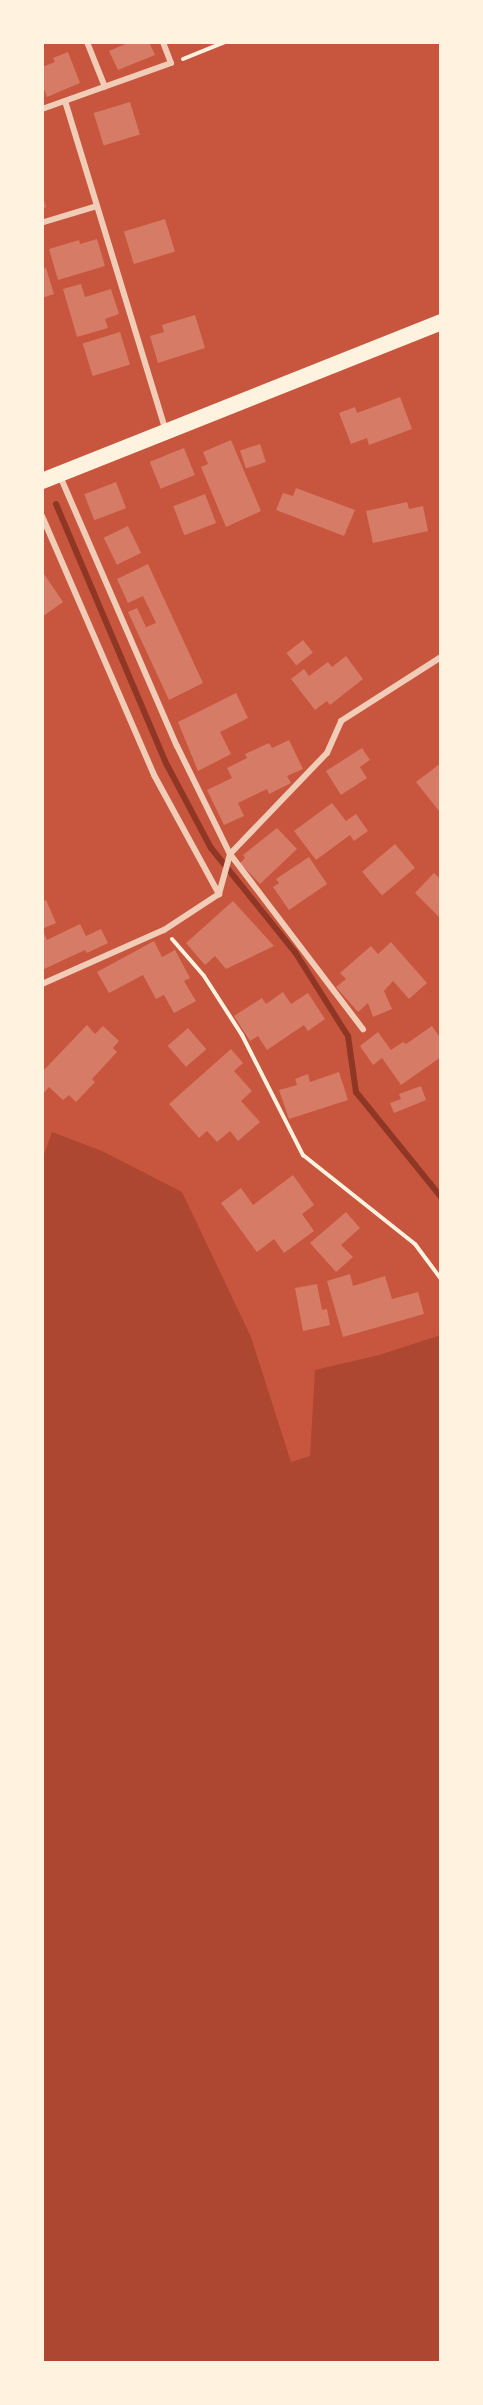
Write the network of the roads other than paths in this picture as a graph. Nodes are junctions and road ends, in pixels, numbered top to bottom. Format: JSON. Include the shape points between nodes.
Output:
{"nodes":[{"id":1,"x":87,"y":42,"type":"edge"},
{"id":2,"x":163,"y":42,"type":"edge"},
{"id":3,"x":105,"y":87,"type":"junction"},
{"id":4,"x":65,"y":101,"type":"junction"},
{"id":5,"x":42,"y":109,"type":"edge"},
{"id":6,"x":97,"y":206,"type":"junction"},
{"id":7,"x":44,"y":222,"type":"dead end"},
{"id":8,"x":441,"y":322,"type":"edge"},
{"id":9,"x":166,"y":433,"type":"junction"},
{"id":10,"x":60,"y":475,"type":"junction"},
{"id":11,"x":42,"y":481,"type":"edge"},
{"id":12,"x":42,"y":516,"type":"edge"},
{"id":13,"x":441,"y":657,"type":"edge"},
{"id":14,"x":230,"y":854,"type":"junction"},
{"id":15,"x":219,"y":894,"type":"junction"},
{"id":16,"x":42,"y":984,"type":"edge"},
{"id":17,"x":363,"y":1029,"type":"dead end"}],
"edges":[{"from":1,"to":3,"type":"street"},
{"from":2,"to":3,"type":"street","via":[[171,63]]},
{"from":3,"to":4,"type":"street"},
{"from":4,"to":5,"type":"street"},
{"from":4,"to":6,"type":"street"},
{"from":6,"to":7,"type":"street"},
{"from":6,"to":9,"type":"street"},
{"from":8,"to":9,"type":"highway"},
{"from":9,"to":10,"type":"highway"},
{"from":10,"to":11,"type":"highway"},
{"from":10,"to":14,"type":"street","via":[[177,746]]},
{"from":12,"to":15,"type":"street","via":[[154,775]]},
{"from":13,"to":14,"type":"street","via":[[341,722],[327,753]]},
{"from":14,"to":15,"type":"street"},
{"from":14,"to":17,"type":"street"},
{"from":15,"to":16,"type":"street","via":[[164,930]]}]}
